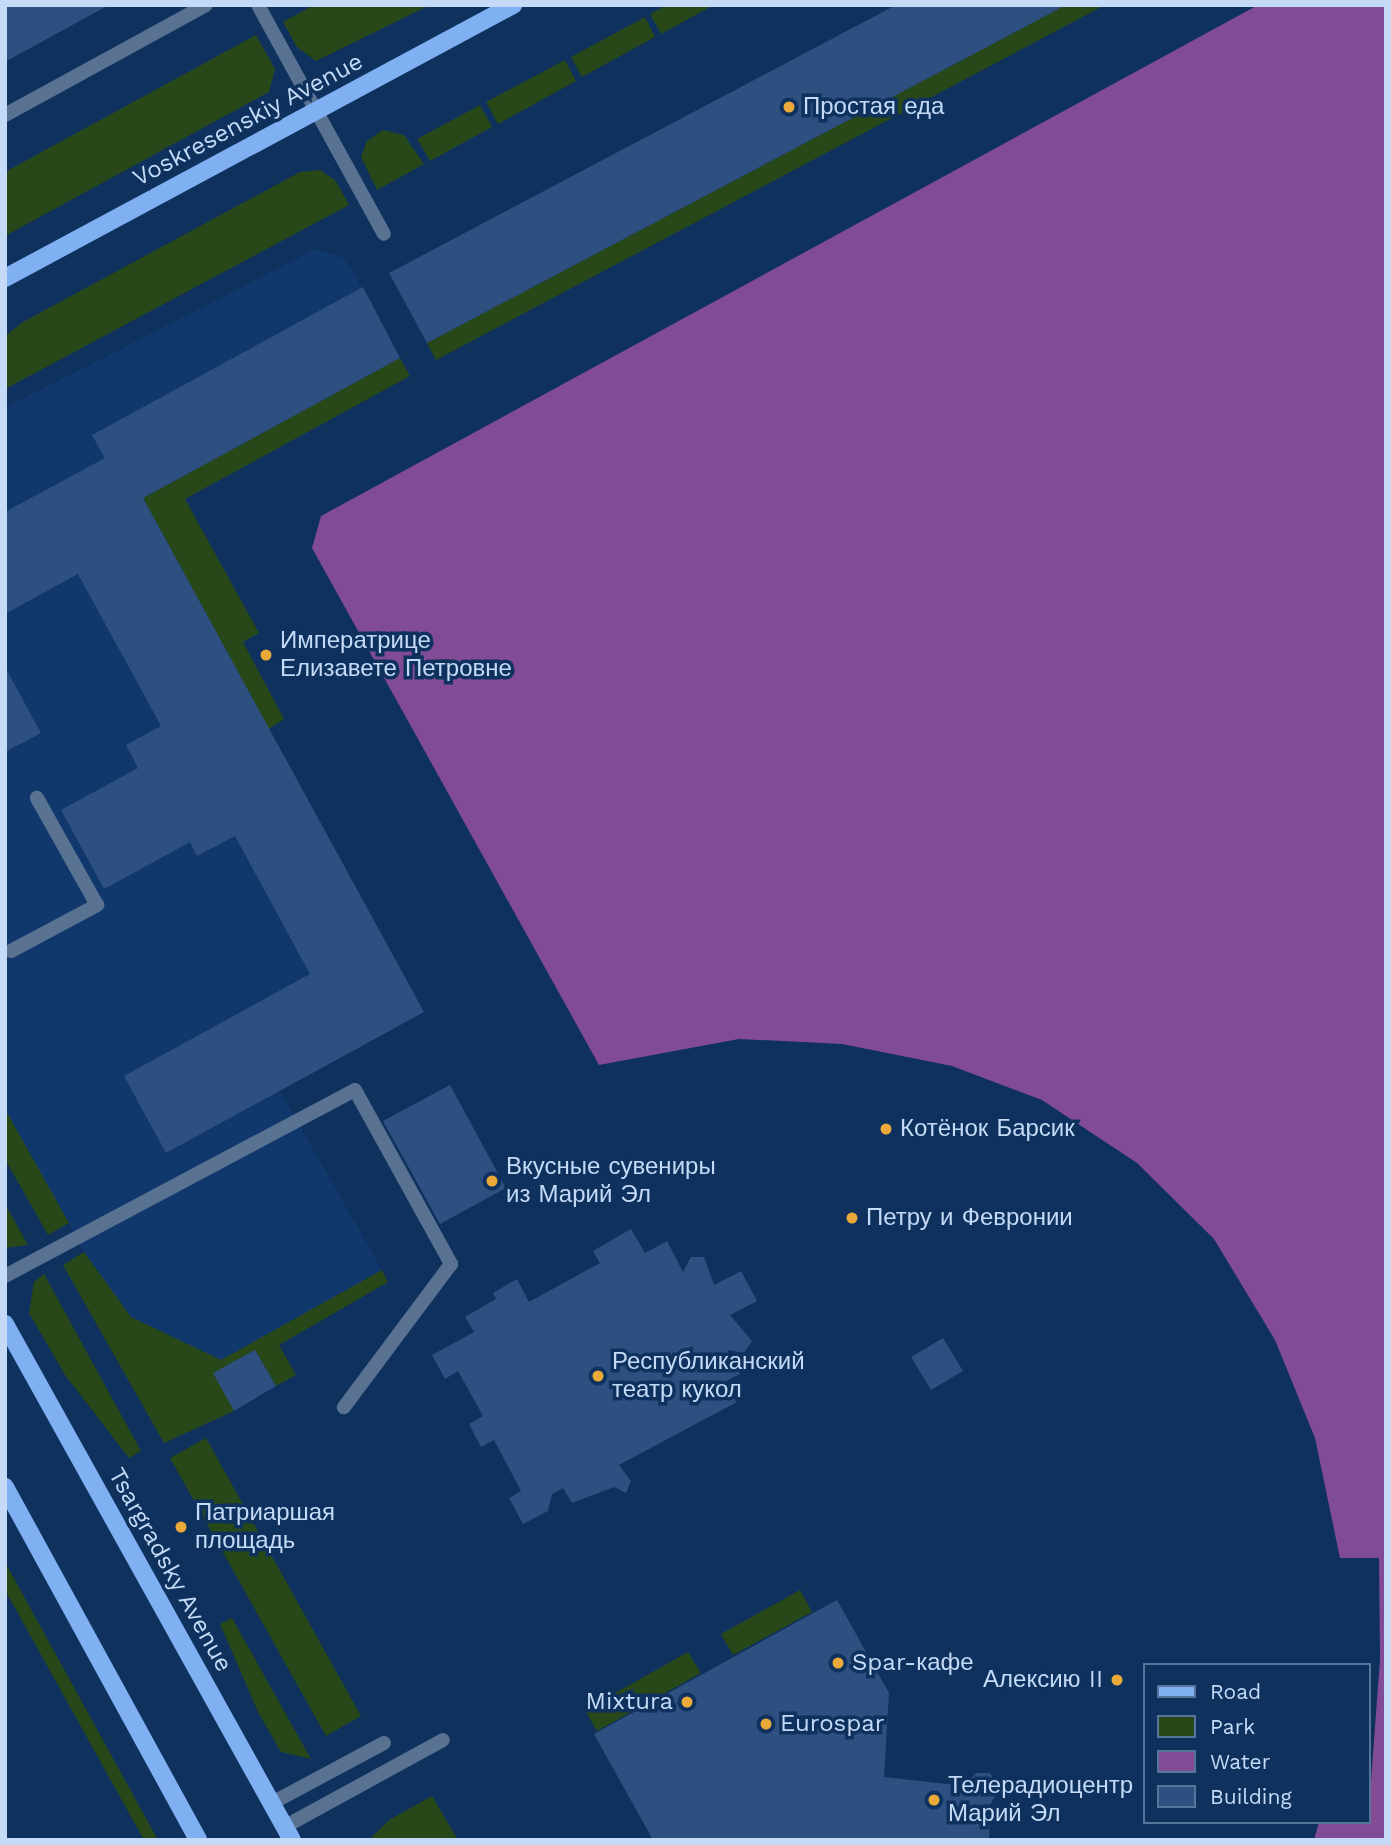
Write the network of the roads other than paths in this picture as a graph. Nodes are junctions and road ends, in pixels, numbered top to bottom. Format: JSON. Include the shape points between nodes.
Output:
{"nodes":[{"id":1,"x":206,"y":5,"type":"edge"},
{"id":2,"x":258,"y":5,"type":"edge"},
{"id":3,"x":513,"y":5,"type":"edge"},
{"id":4,"x":316,"y":111,"type":"junction"},
{"id":5,"x":5,"y":115,"type":"edge"},
{"id":6,"x":384,"y":234,"type":"dead end"},
{"id":7,"x":5,"y":278,"type":"edge"},
{"id":8,"x":37,"y":798,"type":"dead end"},
{"id":9,"x":11,"y":951,"type":"dead end"},
{"id":10,"x":5,"y":1276,"type":"edge"},
{"id":11,"x":5,"y":1324,"type":"edge"},
{"id":12,"x":344,"y":1407,"type":"dead end"},
{"id":13,"x":5,"y":1488,"type":"edge"},
{"id":14,"x":443,"y":1740,"type":"dead end"},
{"id":15,"x":384,"y":1743,"type":"dead end"},
{"id":16,"x":272,"y":1803,"type":"junction"},
{"id":17,"x":288,"y":1833,"type":"edge"},
{"id":18,"x":198,"y":1840,"type":"edge"}],
"edges":[{"from":1,"to":5,"type":"lane"},
{"from":2,"to":4,"type":"lane"},
{"from":3,"to":4,"type":"main road","name":"Voskresenskiy Avenue"},
{"from":4,"to":6,"type":"lane"},
{"from":4,"to":7,"type":"main road","name":"Voskresenskiy Avenue"},
{"from":8,"to":9,"type":"lane","via":[[97,905]]},
{"from":10,"to":12,"type":"lane","via":[[355,1090],[452,1264]]},
{"from":11,"to":16,"type":"main road","name":"Tsargradsky Avenue"},
{"from":13,"to":18,"type":"main road"},
{"from":14,"to":17,"type":"lane"},
{"from":15,"to":16,"type":"lane"},
{"from":16,"to":17,"type":"main road","name":"Tsargradsky Avenue"}]}
